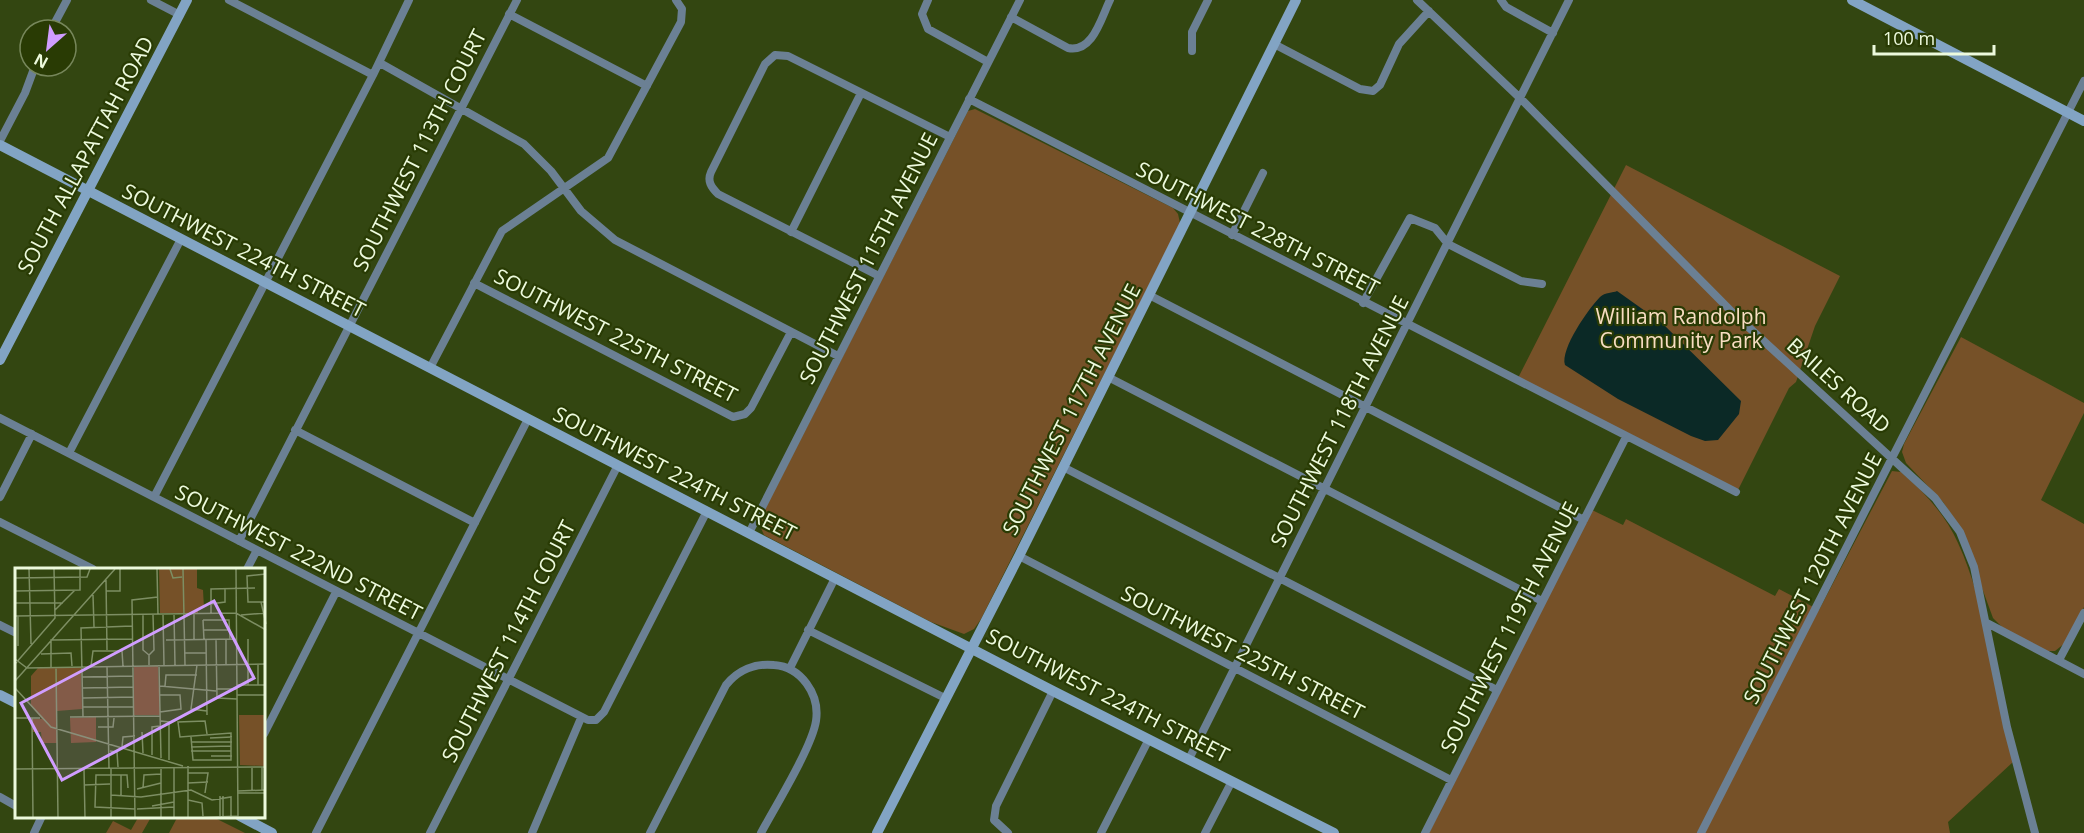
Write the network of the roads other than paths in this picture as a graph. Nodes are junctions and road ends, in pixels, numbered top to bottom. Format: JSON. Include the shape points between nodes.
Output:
{"nodes":[{"id":1,"x":67,"y":0,"type":"edge"},
{"id":2,"x":151,"y":0,"type":"edge"},
{"id":3,"x":187,"y":0,"type":"edge"},
{"id":4,"x":229,"y":0,"type":"edge"},
{"id":5,"x":409,"y":0,"type":"edge"},
{"id":6,"x":517,"y":0,"type":"edge"},
{"id":7,"x":676,"y":0,"type":"edge"},
{"id":8,"x":928,"y":0,"type":"edge"},
{"id":9,"x":1020,"y":0,"type":"edge"},
{"id":10,"x":1110,"y":0,"type":"edge"},
{"id":11,"x":1208,"y":0,"type":"edge"},
{"id":12,"x":1296,"y":0,"type":"edge"},
{"id":13,"x":1417,"y":0,"type":"edge"},
{"id":14,"x":1500,"y":0,"type":"edge"},
{"id":15,"x":1569,"y":0,"type":"edge"},
{"id":16,"x":1852,"y":0,"type":"edge"},
{"id":17,"x":1429,"y":11,"type":"junction"},
{"id":18,"x":509,"y":14,"type":"junction"},
{"id":19,"x":180,"y":15,"type":"junction"},
{"id":20,"x":1011,"y":17,"type":"junction"},
{"id":21,"x":57,"y":18,"type":"edge"},
{"id":22,"x":1553,"y":33,"type":"junction"},
{"id":23,"x":1274,"y":44,"type":"junction"},
{"id":24,"x":1192,"y":51,"type":"dead end"},
{"id":25,"x":988,"y":62,"type":"junction"},
{"id":26,"x":380,"y":63,"type":"junction"},
{"id":27,"x":373,"y":75,"type":"junction"},
{"id":28,"x":30,"y":78,"type":"edge"},
{"id":29,"x":2084,"y":81,"type":"edge"},
{"id":30,"x":647,"y":86,"type":"junction"},
{"id":31,"x":861,"y":93,"type":"junction"},
{"id":32,"x":969,"y":99,"type":"junction"},
{"id":33,"x":1521,"y":99,"type":"junction"},
{"id":34,"x":461,"y":108,"type":"junction"},
{"id":35,"x":2068,"y":113,"type":"junction"},
{"id":36,"x":2084,"y":121,"type":"edge"},
{"id":37,"x":950,"y":137,"type":"junction"},
{"id":38,"x":0,"y":143,"type":"edge"},
{"id":39,"x":1263,"y":173,"type":"dead end"},
{"id":40,"x":565,"y":189,"type":"junction"},
{"id":41,"x":87,"y":191,"type":"junction"},
{"id":42,"x":1190,"y":214,"type":"junction"},
{"id":43,"x":791,"y":232,"type":"junction"},
{"id":44,"x":1232,"y":235,"type":"junction"},
{"id":45,"x":181,"y":239,"type":"junction"},
{"id":46,"x":1448,"y":244,"type":"junction"},
{"id":47,"x":879,"y":276,"type":"junction"},
{"id":48,"x":266,"y":283,"type":"junction"},
{"id":49,"x":474,"y":283,"type":"junction"},
{"id":50,"x":1542,"y":284,"type":"dead end"},
{"id":51,"x":1149,"y":296,"type":"junction"},
{"id":52,"x":1363,"y":303,"type":"junction"},
{"id":53,"x":348,"y":325,"type":"junction"},
{"id":54,"x":1407,"y":326,"type":"junction"},
{"id":55,"x":791,"y":332,"type":"junction"},
{"id":56,"x":838,"y":356,"type":"junction"},
{"id":57,"x":0,"y":360,"type":"edge"},
{"id":58,"x":430,"y":368,"type":"junction"},
{"id":59,"x":1108,"y":377,"type":"junction"},
{"id":60,"x":1364,"y":407,"type":"junction"},
{"id":61,"x":0,"y":418,"type":"edge"},
{"id":62,"x":528,"y":419,"type":"junction"},
{"id":63,"x":295,"y":430,"type":"junction"},
{"id":64,"x":32,"y":434,"type":"junction"},
{"id":65,"x":1626,"y":437,"type":"junction"},
{"id":66,"x":69,"y":453,"type":"junction"},
{"id":67,"x":1893,"y":458,"type":"junction"},
{"id":68,"x":618,"y":465,"type":"junction"},
{"id":69,"x":1063,"y":467,"type":"junction"},
{"id":70,"x":1324,"y":488,"type":"junction"},
{"id":71,"x":1736,"y":492,"type":"dead end"},
{"id":72,"x":0,"y":496,"type":"edge"},
{"id":73,"x":154,"y":498,"type":"junction"},
{"id":74,"x":707,"y":511,"type":"junction"},
{"id":75,"x":1584,"y":520,"type":"junction"},
{"id":76,"x":0,"y":522,"type":"edge"},
{"id":77,"x":475,"y":523,"type":"junction"},
{"id":78,"x":749,"y":533,"type":"junction"},
{"id":79,"x":239,"y":541,"type":"junction"},
{"id":80,"x":257,"y":550,"type":"junction"},
{"id":81,"x":1019,"y":556,"type":"junction"},
{"id":82,"x":91,"y":568,"type":"edge"},
{"id":83,"x":248,"y":568,"type":"edge"},
{"id":84,"x":835,"y":578,"type":"junction"},
{"id":85,"x":1279,"y":578,"type":"junction"},
{"id":86,"x":336,"y":592,"type":"junction"},
{"id":87,"x":1542,"y":601,"type":"junction"},
{"id":88,"x":2084,"y":613,"type":"edge"},
{"id":89,"x":1987,"y":623,"type":"junction"},
{"id":90,"x":0,"y":625,"type":"edge"},
{"id":91,"x":808,"y":630,"type":"junction"},
{"id":92,"x":15,"y":632,"type":"edge"},
{"id":93,"x":419,"y":634,"type":"junction"},
{"id":94,"x":971,"y":647,"type":"junction"},
{"id":95,"x":2059,"y":660,"type":"junction"},
{"id":96,"x":790,"y":668,"type":"junction"},
{"id":97,"x":1234,"y":668,"type":"junction"},
{"id":98,"x":2084,"y":674,"type":"edge"},
{"id":99,"x":508,"y":680,"type":"junction"},
{"id":100,"x":1497,"y":690,"type":"junction"},
{"id":101,"x":1053,"y":691,"type":"junction"},
{"id":102,"x":0,"y":695,"type":"edge"},
{"id":103,"x":945,"y":698,"type":"junction"},
{"id":104,"x":15,"y":702,"type":"edge"},
{"id":105,"x":581,"y":718,"type":"junction"},
{"id":106,"x":266,"y":730,"type":"edge"},
{"id":107,"x":1149,"y":739,"type":"junction"},
{"id":108,"x":1189,"y":759,"type":"junction"},
{"id":109,"x":1451,"y":780,"type":"junction"},
{"id":110,"x":1232,"y":781,"type":"junction"},
{"id":111,"x":0,"y":797,"type":"edge"},
{"id":112,"x":15,"y":805,"type":"edge"},
{"id":113,"x":40,"y":818,"type":"edge"},
{"id":114,"x":244,"y":818,"type":"edge"},
{"id":115,"x":1328,"y":831,"type":"edge"},
{"id":116,"x":34,"y":833,"type":"edge"},
{"id":117,"x":272,"y":833,"type":"edge"},
{"id":118,"x":316,"y":833,"type":"edge"},
{"id":119,"x":429,"y":833,"type":"edge"},
{"id":120,"x":532,"y":833,"type":"edge"},
{"id":121,"x":650,"y":833,"type":"edge"},
{"id":122,"x":761,"y":833,"type":"edge"},
{"id":123,"x":877,"y":833,"type":"edge"},
{"id":124,"x":1008,"y":833,"type":"edge"},
{"id":125,"x":1101,"y":833,"type":"edge"},
{"id":126,"x":1205,"y":833,"type":"edge"},
{"id":127,"x":1425,"y":833,"type":"edge"},
{"id":128,"x":1701,"y":833,"type":"edge"},
{"id":129,"x":2035,"y":833,"type":"edge"}],
"edges":[{"from":1,"to":21,"type":"street"},
{"from":2,"to":19,"type":"street"},
{"from":3,"to":19,"type":"street","name":"SOUTH ALLAPATTAH ROAD"},
{"from":4,"to":27,"type":"street"},
{"from":5,"to":26,"type":"street"},
{"from":6,"to":18,"type":"street","name":"SOUTHWEST 113TH COURT"},
{"from":7,"to":30,"type":"street","via":[[682,9],[680,24]]},
{"from":8,"to":25,"type":"street","via":[[923,22],[930,31]]},
{"from":9,"to":20,"type":"street","name":"SOUTHWEST 115TH AVENUE"},
{"from":10,"to":20,"type":"street","via":[[1083,46],[1068,48]]},
{"from":11,"to":24,"type":"street","via":[[1192,32]]},
{"from":12,"to":23,"type":"street","name":"SOUTHWEST 117TH AVENUE"},
{"from":13,"to":17,"type":"street","name":"BAILES ROAD"},
{"from":14,"to":22,"type":"street"},
{"from":15,"to":22,"type":"street","name":"SOUTHWEST 118TH AVENUE"},
{"from":16,"to":35,"type":"street"},
{"from":17,"to":23,"type":"street","via":[[1399,44],[1380,85],[1373,91]]},
{"from":17,"to":33,"type":"street","name":"BAILES ROAD"},
{"from":18,"to":30,"type":"street"},
{"from":18,"to":34,"type":"street","name":"SOUTHWEST 113TH COURT"},
{"from":19,"to":41,"type":"street","name":"SOUTH ALLAPATTAH ROAD"},
{"from":20,"to":25,"type":"street","name":"SOUTHWEST 115TH AVENUE"},
{"from":22,"to":33,"type":"street","name":"SOUTHWEST 118TH AVENUE"},
{"from":23,"to":42,"type":"street","name":"SOUTHWEST 117TH AVENUE"},
{"from":25,"to":32,"type":"street","name":"SOUTHWEST 115TH AVENUE"},
{"from":26,"to":27,"type":"street"},
{"from":26,"to":34,"type":"street"},
{"from":27,"to":48,"type":"street"},
{"from":28,"to":38,"type":"street"},
{"from":29,"to":35,"type":"street","name":"SOUTHWEST 120TH AVENUE"},
{"from":30,"to":40,"type":"street","via":[[608,158]]},
{"from":31,"to":37,"type":"street"},
{"from":31,"to":43,"type":"street"},
{"from":31,"to":43,"type":"street","via":[[788,56],[775,55],[765,64],[709,181],[718,194]]},
{"from":32,"to":37,"type":"street","name":"SOUTHWEST 115TH AVENUE"},
{"from":32,"to":42,"type":"street","name":"SOUTHWEST 228TH STREET"},
{"from":33,"to":46,"type":"street","name":"SOUTHWEST 118TH AVENUE"},
{"from":33,"to":67,"type":"street","name":"BAILES ROAD","via":[[1732,312]]},
{"from":34,"to":40,"type":"street","via":[[524,144]]},
{"from":34,"to":53,"type":"street","name":"SOUTHWEST 113TH COURT"},
{"from":35,"to":36,"type":"street"},
{"from":35,"to":67,"type":"street","name":"SOUTHWEST 120TH AVENUE"},
{"from":37,"to":47,"type":"street","name":"SOUTHWEST 115TH AVENUE"},
{"from":38,"to":41,"type":"street","name":"SOUTHWEST 224TH STREET"},
{"from":39,"to":44,"type":"street"},
{"from":40,"to":49,"type":"street","via":[[502,231]]},
{"from":40,"to":55,"type":"street","via":[[581,211],[615,240]]},
{"from":41,"to":45,"type":"street","name":"SOUTHWEST 224TH STREET"},
{"from":41,"to":57,"type":"street","name":"SOUTH ALLAPATTAH ROAD"},
{"from":42,"to":44,"type":"street","name":"SOUTHWEST 228TH STREET"},
{"from":42,"to":51,"type":"street","name":"SOUTHWEST 117TH AVENUE"},
{"from":43,"to":47,"type":"street"},
{"from":44,"to":52,"type":"street","name":"SOUTHWEST 228TH STREET"},
{"from":45,"to":48,"type":"street","name":"SOUTHWEST 224TH STREET"},
{"from":45,"to":66,"type":"street"},
{"from":46,"to":50,"type":"street","via":[[1512,277]]},
{"from":46,"to":52,"type":"street","via":[[1442,233],[1412,218]]},
{"from":46,"to":54,"type":"street","name":"SOUTHWEST 118TH AVENUE"},
{"from":47,"to":56,"type":"street","name":"SOUTHWEST 115TH AVENUE"},
{"from":48,"to":53,"type":"street","name":"SOUTHWEST 224TH STREET"},
{"from":48,"to":73,"type":"street"},
{"from":49,"to":55,"type":"street","name":"SOUTHWEST 225TH STREET","via":[[733,417],[742,416],[753,406]]},
{"from":49,"to":58,"type":"street"},
{"from":51,"to":59,"type":"street","name":"SOUTHWEST 117TH AVENUE"},
{"from":51,"to":60,"type":"street"},
{"from":52,"to":54,"type":"street","name":"SOUTHWEST 228TH STREET"},
{"from":53,"to":58,"type":"street","name":"SOUTHWEST 224TH STREET"},
{"from":53,"to":63,"type":"street","name":"SOUTHWEST 113TH COURT"},
{"from":54,"to":60,"type":"street","name":"SOUTHWEST 118TH AVENUE"},
{"from":54,"to":65,"type":"street","name":"SOUTHWEST 228TH STREET"},
{"from":55,"to":56,"type":"street"},
{"from":56,"to":78,"type":"street","name":"SOUTHWEST 115TH AVENUE"},
{"from":58,"to":62,"type":"street","name":"SOUTHWEST 224TH STREET"},
{"from":59,"to":69,"type":"street","name":"SOUTHWEST 117TH AVENUE"},
{"from":59,"to":70,"type":"street"},
{"from":60,"to":70,"type":"street","name":"SOUTHWEST 118TH AVENUE"},
{"from":60,"to":75,"type":"street"},
{"from":61,"to":64,"type":"street","name":"SOUTHWEST 222ND STREET"},
{"from":62,"to":68,"type":"street","name":"SOUTHWEST 224TH STREET"},
{"from":62,"to":77,"type":"street"},
{"from":63,"to":77,"type":"street"},
{"from":63,"to":79,"type":"street","name":"SOUTHWEST 113TH COURT"},
{"from":64,"to":66,"type":"street","name":"SOUTHWEST 222ND STREET"},
{"from":64,"to":72,"type":"street"},
{"from":65,"to":71,"type":"street","name":"SOUTHWEST 228TH STREET"},
{"from":65,"to":75,"type":"street","name":"SOUTHWEST 119TH AVENUE"},
{"from":66,"to":73,"type":"street","name":"SOUTHWEST 222ND STREET"},
{"from":67,"to":89,"type":"street","name":"BAILES ROAD","via":[[1935,498],[1959,532],[1974,567]]},
{"from":67,"to":128,"type":"street","name":"SOUTHWEST 120TH AVENUE"},
{"from":68,"to":74,"type":"street","name":"SOUTHWEST 224TH STREET"},
{"from":68,"to":99,"type":"street","name":"SOUTHWEST 114TH COURT"},
{"from":69,"to":81,"type":"street","name":"SOUTHWEST 117TH AVENUE"},
{"from":69,"to":85,"type":"street"},
{"from":70,"to":85,"type":"street","name":"SOUTHWEST 118TH AVENUE"},
{"from":70,"to":87,"type":"street"},
{"from":73,"to":79,"type":"street","name":"SOUTHWEST 222ND STREET"},
{"from":74,"to":78,"type":"street","name":"SOUTHWEST 224TH STREET"},
{"from":74,"to":105,"type":"street","via":[[604,712],[596,720]]},
{"from":75,"to":87,"type":"street","name":"SOUTHWEST 119TH AVENUE"},
{"from":76,"to":82,"type":"street"},
{"from":77,"to":93,"type":"street"},
{"from":78,"to":84,"type":"street","name":"SOUTHWEST 224TH STREET"},
{"from":79,"to":80,"type":"street","name":"SOUTHWEST 222ND STREET"},
{"from":80,"to":83,"type":"street"},
{"from":80,"to":86,"type":"street","name":"SOUTHWEST 222ND STREET"},
{"from":81,"to":94,"type":"street","name":"SOUTHWEST 117TH AVENUE"},
{"from":81,"to":97,"type":"street","name":"SOUTHWEST 225TH STREET"},
{"from":84,"to":91,"type":"street"},
{"from":84,"to":94,"type":"street","name":"SOUTHWEST 224TH STREET"},
{"from":85,"to":97,"type":"street","name":"SOUTHWEST 118TH AVENUE"},
{"from":85,"to":100,"type":"street"},
{"from":86,"to":93,"type":"street","name":"SOUTHWEST 222ND STREET"},
{"from":86,"to":106,"type":"street"},
{"from":87,"to":100,"type":"street","name":"SOUTHWEST 119TH AVENUE"},
{"from":88,"to":95,"type":"street"},
{"from":89,"to":95,"type":"street"},
{"from":89,"to":129,"type":"street","name":"BAILES ROAD","via":[[2007,727]]},
{"from":90,"to":92,"type":"street"},
{"from":91,"to":96,"type":"street"},
{"from":91,"to":103,"type":"street"},
{"from":93,"to":99,"type":"street","name":"SOUTHWEST 222ND STREET"},
{"from":93,"to":118,"type":"street"},
{"from":94,"to":101,"type":"street","name":"SOUTHWEST 224TH STREET"},
{"from":94,"to":103,"type":"street","name":"SOUTHWEST 117TH AVENUE"},
{"from":95,"to":98,"type":"street"},
{"from":96,"to":121,"type":"street","via":[[756,665],[728,682]]},
{"from":96,"to":122,"type":"street","via":[[811,690],[816,720]]},
{"from":97,"to":108,"type":"street","name":"SOUTHWEST 118TH AVENUE"},
{"from":97,"to":109,"type":"street","name":"SOUTHWEST 225TH STREET"},
{"from":99,"to":105,"type":"street","name":"SOUTHWEST 222ND STREET"},
{"from":99,"to":119,"type":"street","name":"SOUTHWEST 114TH COURT"},
{"from":100,"to":109,"type":"street","name":"SOUTHWEST 119TH AVENUE"},
{"from":101,"to":107,"type":"street","name":"SOUTHWEST 224TH STREET"},
{"from":101,"to":124,"type":"street","via":[[998,801],[994,820]]},
{"from":102,"to":104,"type":"street"},
{"from":103,"to":123,"type":"street","name":"SOUTHWEST 117TH AVENUE"},
{"from":105,"to":120,"type":"street"},
{"from":107,"to":108,"type":"street","name":"SOUTHWEST 224TH STREET"},
{"from":107,"to":125,"type":"street"},
{"from":108,"to":110,"type":"street","name":"SOUTHWEST 224TH STREET"},
{"from":109,"to":127,"type":"street","name":"SOUTHWEST 119TH AVENUE"},
{"from":110,"to":115,"type":"street","name":"SOUTHWEST 224TH STREET"},
{"from":110,"to":126,"type":"street"},
{"from":111,"to":112,"type":"street"},
{"from":113,"to":116,"type":"street"},
{"from":114,"to":117,"type":"street"}]}
